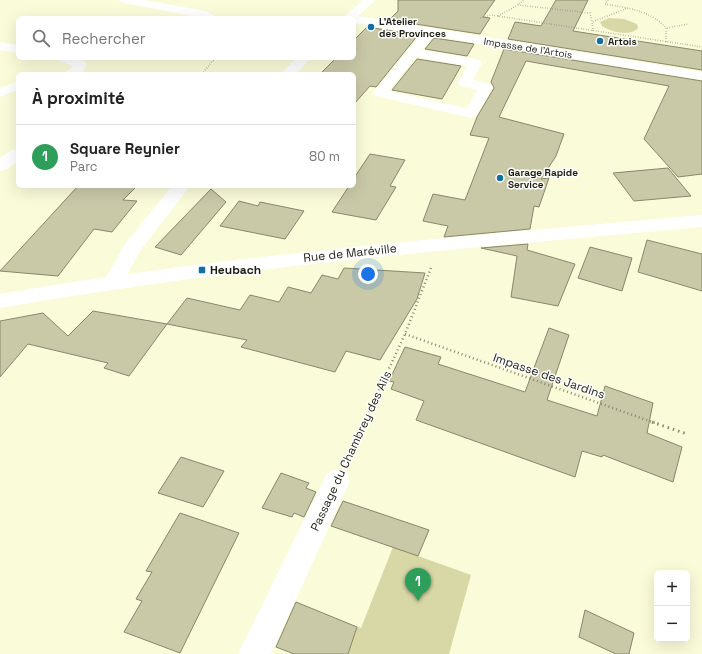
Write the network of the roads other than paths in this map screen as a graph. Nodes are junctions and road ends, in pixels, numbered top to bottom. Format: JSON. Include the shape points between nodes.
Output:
{"nodes":[{"id":1,"x":124,"y":0,"type":"edge"},
{"id":2,"x":370,"y":0,"type":"edge"},
{"id":3,"x":208,"y":16,"type":"edge"},
{"id":4,"x":351,"y":16,"type":"edge"},
{"id":5,"x":356,"y":19,"type":"edge"},
{"id":6,"x":430,"y":31,"type":"junction"},
{"id":7,"x":0,"y":46,"type":"edge"},
{"id":8,"x":16,"y":49,"type":"edge"},
{"id":9,"x":413,"y":52,"type":"junction"},
{"id":10,"x":70,"y":60,"type":"edge"},
{"id":11,"x":302,"y":60,"type":"edge"},
{"id":12,"x":75,"y":72,"type":"edge"},
{"id":13,"x":290,"y":72,"type":"edge"},
{"id":14,"x":702,"y":76,"type":"edge"},
{"id":15,"x":16,"y":86,"type":"edge"},
{"id":16,"x":0,"y":93,"type":"edge"},
{"id":17,"x":16,"y":154,"type":"edge"},
{"id":18,"x":0,"y":166,"type":"edge"},
{"id":19,"x":179,"y":188,"type":"edge"},
{"id":20,"x":702,"y":222,"type":"edge"},
{"id":21,"x":113,"y":283,"type":"junction"},
{"id":22,"x":0,"y":301,"type":"edge"},
{"id":23,"x":337,"y":481,"type":"road end"},
{"id":24,"x":254,"y":654,"type":"edge"}],
"edges":[{"from":1,"to":3,"type":"street"},
{"from":2,"to":4,"type":"street"},
{"from":5,"to":6,"type":"street","name":"Impasse de l'Artois"},
{"from":6,"to":9,"type":"street"},
{"from":6,"to":14,"type":"street","name":"Impasse de l'Artois"},
{"from":7,"to":8,"type":"street"},
{"from":9,"to":9,"type":"street","via":[[380,93],[471,113],[486,87],[465,83],[475,63]]},
{"from":10,"to":12,"type":"street","via":[[80,64]]},
{"from":11,"to":13,"type":"street"},
{"from":15,"to":16,"type":"street"},
{"from":17,"to":18,"type":"street"},
{"from":19,"to":21,"type":"street","via":[[130,249]]},
{"from":20,"to":21,"type":"street","name":"Rue de Maréville","via":[[440,244]]},
{"from":21,"to":22,"type":"street","name":"Rue de Maréville"},
{"from":23,"to":24,"type":"street","name":"Passage du Chambrey des Ails"}]}
